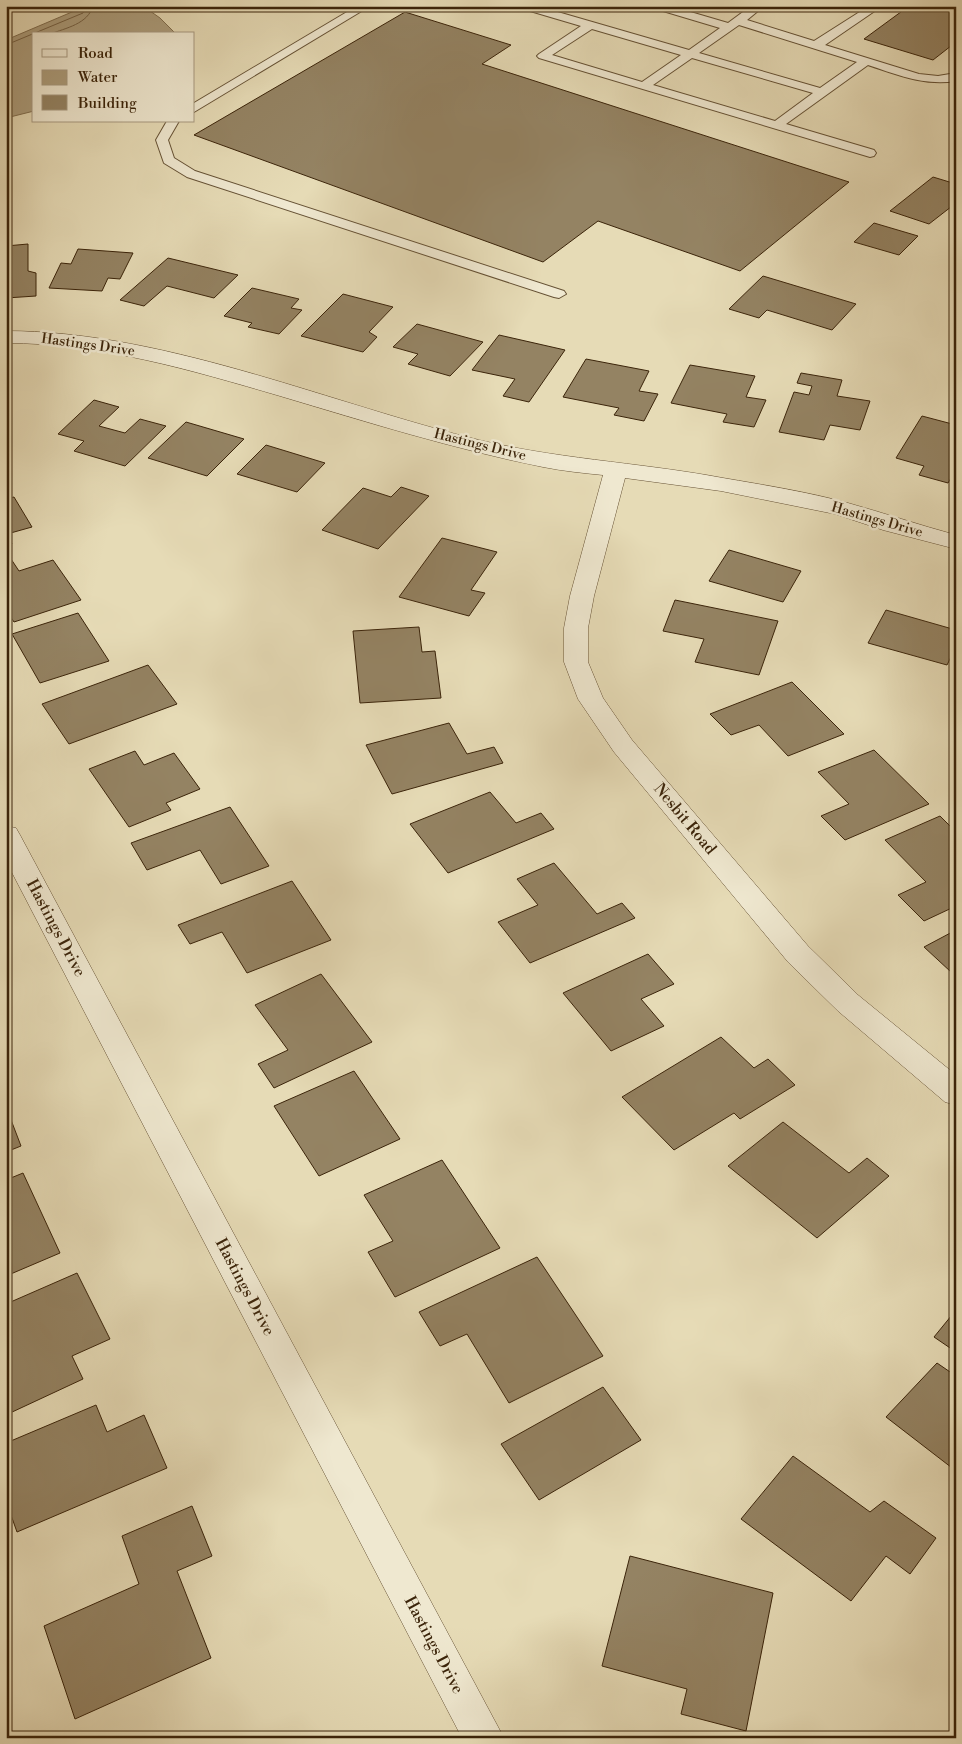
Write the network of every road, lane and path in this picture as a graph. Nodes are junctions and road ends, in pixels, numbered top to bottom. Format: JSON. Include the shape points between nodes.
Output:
{"nodes":[{"id":1,"x":365,"y":6,"type":"edge"},
{"id":2,"x":524,"y":6,"type":"edge"},
{"id":3,"x":657,"y":6,"type":"edge"},
{"id":4,"x":759,"y":6,"type":"edge"},
{"id":5,"x":877,"y":6,"type":"edge"},
{"id":6,"x":734,"y":24,"type":"junction"},
{"id":7,"x":589,"y":26,"type":"junction"},
{"id":8,"x":818,"y":44,"type":"junction"},
{"id":9,"x":689,"y":55,"type":"junction"},
{"id":10,"x":865,"y":62,"type":"junction"},
{"id":11,"x":956,"y":77,"type":"edge"},
{"id":12,"x":644,"y":86,"type":"junction"},
{"id":13,"x":822,"y":92,"type":"junction"},
{"id":14,"x":195,"y":107,"type":"edge"},
{"id":15,"x":173,"y":122,"type":"edge"},
{"id":16,"x":777,"y":125,"type":"junction"},
{"id":17,"x":870,"y":152,"type":"dead end"},
{"id":18,"x":559,"y":294,"type":"dead end"},
{"id":19,"x":6,"y":337,"type":"edge"},
{"id":20,"x":615,"y":472,"type":"junction"},
{"id":21,"x":956,"y":542,"type":"edge"},
{"id":22,"x":6,"y":835,"type":"edge"},
{"id":23,"x":956,"y":1094,"type":"edge"},
{"id":24,"x":485,"y":1738,"type":"edge"}],
"edges":[{"from":1,"to":14,"type":"lane"},
{"from":2,"to":7,"type":"lane"},
{"from":3,"to":6,"type":"lane"},
{"from":4,"to":6,"type":"lane"},
{"from":5,"to":8,"type":"lane"},
{"from":6,"to":8,"type":"lane"},
{"from":6,"to":9,"type":"lane"},
{"from":7,"to":9,"type":"lane"},
{"from":7,"to":12,"type":"lane","via":[[542,56]]},
{"from":8,"to":10,"type":"lane"},
{"from":9,"to":12,"type":"lane"},
{"from":9,"to":13,"type":"lane"},
{"from":10,"to":11,"type":"lane","via":[[917,78],[938,80]]},
{"from":10,"to":13,"type":"lane"},
{"from":12,"to":16,"type":"lane"},
{"from":13,"to":16,"type":"lane"},
{"from":15,"to":18,"type":"lane","via":[[162,140],[168,160],[191,174]]},
{"from":16,"to":17,"type":"lane"},
{"from":19,"to":20,"type":"street","name":"Hastings Drive","via":[[130,350],[212,370],[463,443]]},
{"from":20,"to":21,"type":"street","name":"Hastings Drive","via":[[721,484],[840,508]]},
{"from":20,"to":23,"type":"street","name":"Nesbit Road","via":[[576,628],[576,662],[592,699],[623,746],[798,954],[848,1003]]},
{"from":22,"to":24,"type":"street","name":"Hastings Drive"}]}
